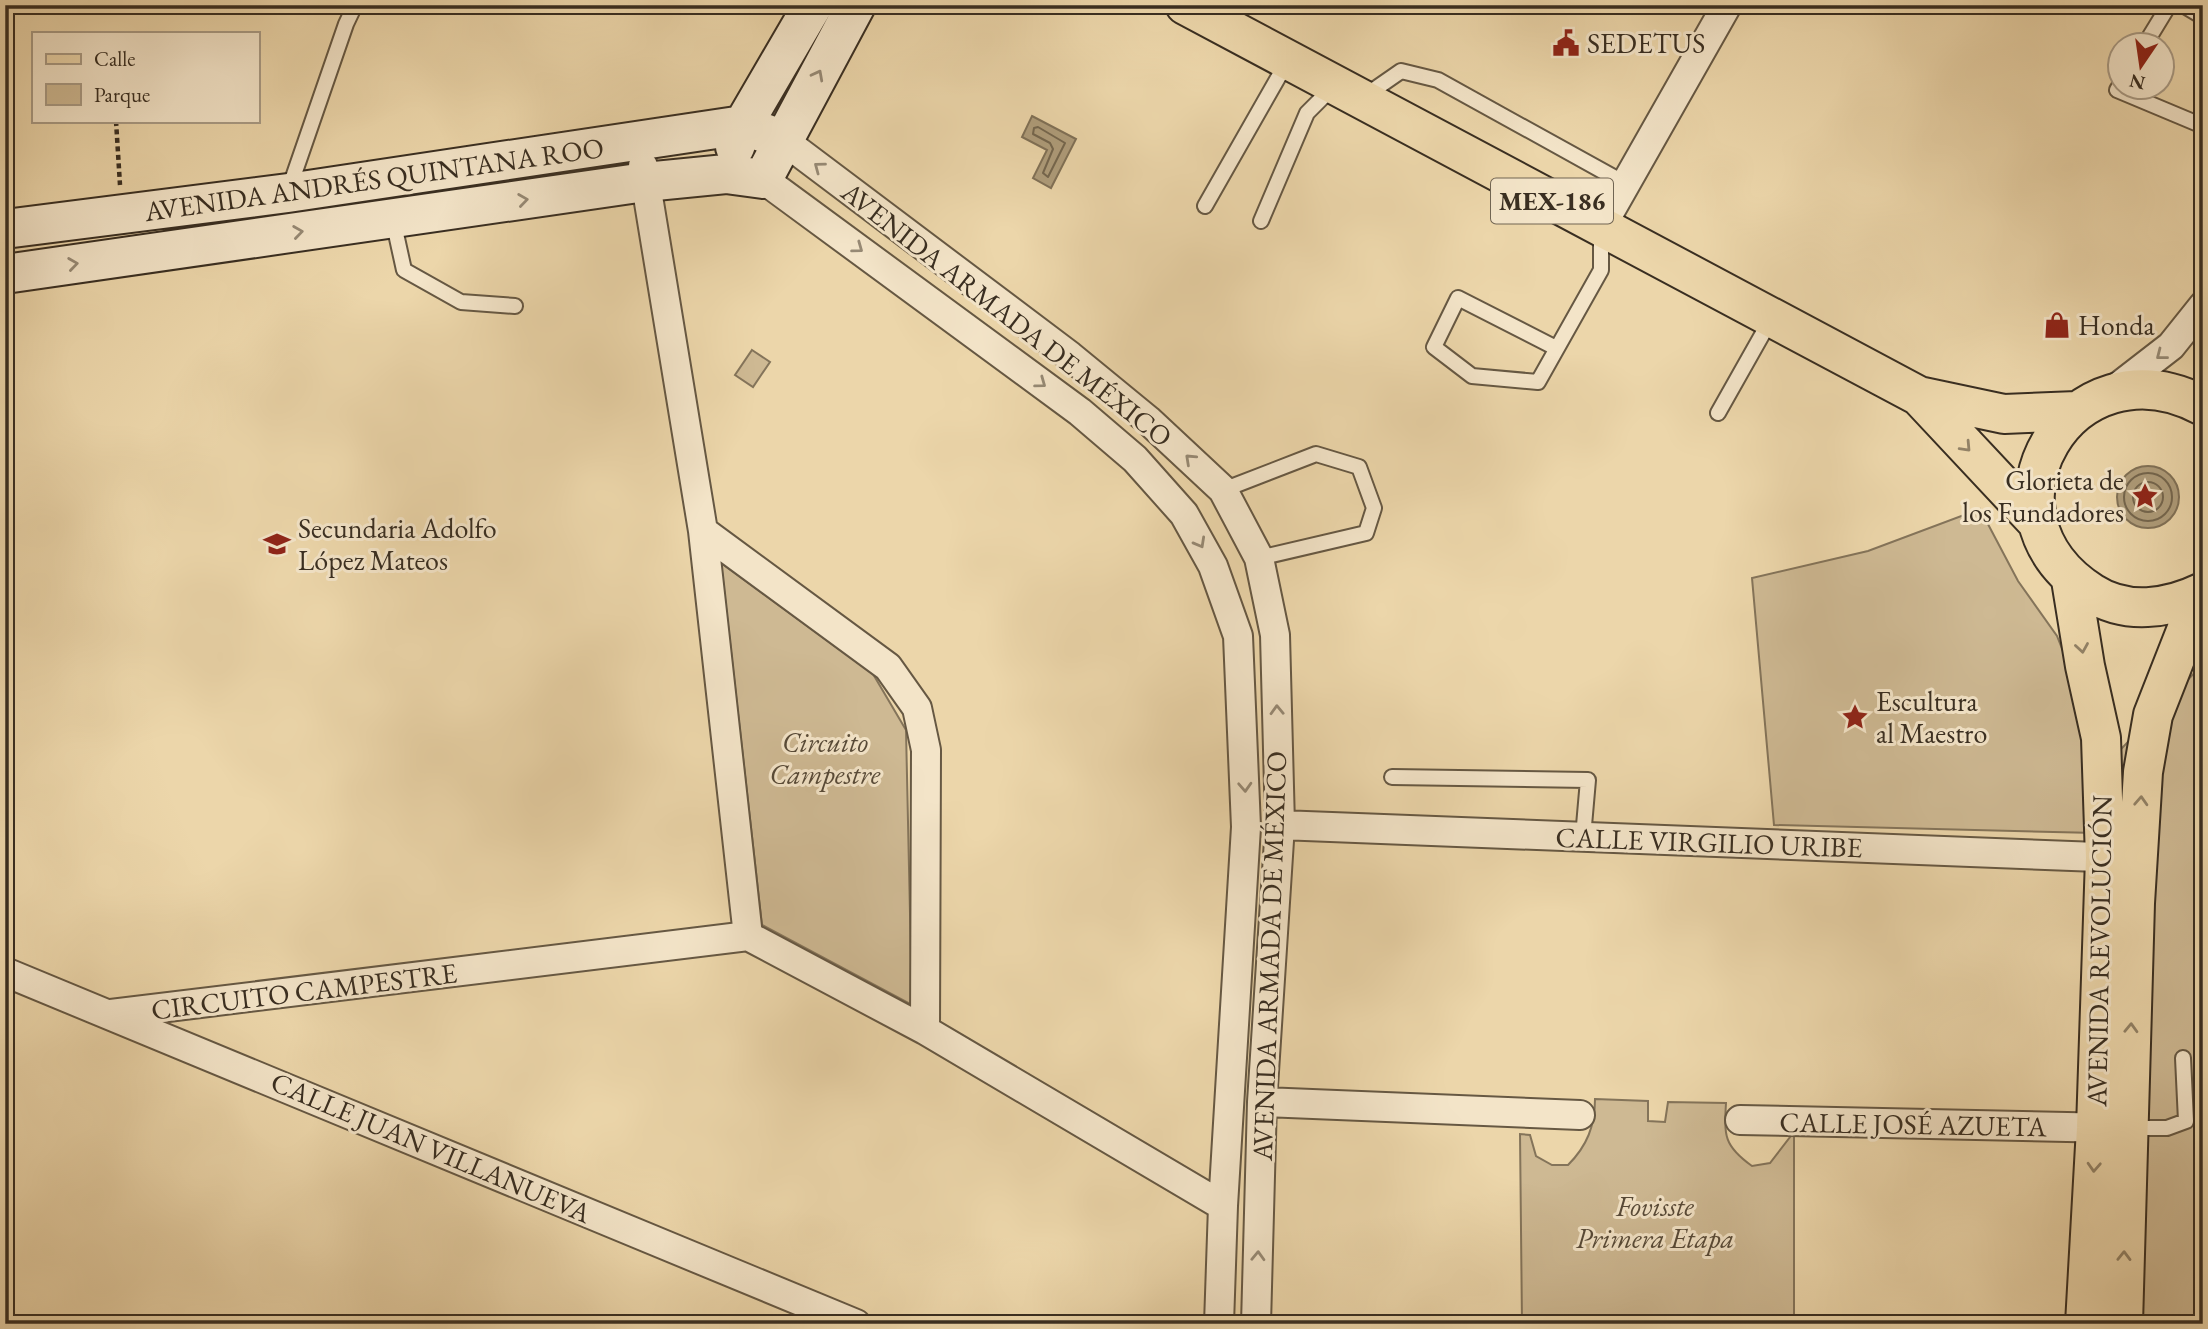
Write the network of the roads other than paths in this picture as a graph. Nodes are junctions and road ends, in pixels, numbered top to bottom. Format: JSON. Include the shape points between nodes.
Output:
{"nodes":[{"id":1,"x":355,"y":5,"type":"edge"},
{"id":2,"x":813,"y":5,"type":"edge"},
{"id":3,"x":856,"y":5,"type":"edge"},
{"id":4,"x":1185,"y":5,"type":"edge"},
{"id":5,"x":1727,"y":5,"type":"edge"},
{"id":6,"x":2169,"y":5,"type":"edge"},
{"id":7,"x":2183,"y":5,"type":"edge"},
{"id":8,"x":2203,"y":17,"type":"edge"},
{"id":9,"x":2153,"y":32,"type":"edge"},
{"id":10,"x":1288,"y":60,"type":"junction"},
{"id":11,"x":1348,"y":92,"type":"junction"},
{"id":12,"x":2146,"y":102,"type":"edge"},
{"id":13,"x":743,"y":125,"type":"junction"},
{"id":14,"x":2203,"y":126,"type":"edge"},
{"id":15,"x":783,"y":140,"type":"junction"},
{"id":16,"x":641,"y":142,"type":"junction"},
{"id":17,"x":726,"y":174,"type":"junction"},
{"id":18,"x":763,"y":179,"type":"junction"},
{"id":19,"x":645,"y":182,"type":"junction"},
{"id":20,"x":1626,"y":184,"type":"junction"},
{"id":21,"x":288,"y":193,"type":"junction"},
{"id":22,"x":1205,"y":206,"type":"dead end"},
{"id":23,"x":392,"y":218,"type":"junction"},
{"id":24,"x":1261,"y":221,"type":"dead end"},
{"id":25,"x":15,"y":224,"type":"edge"},
{"id":26,"x":1601,"y":227,"type":"junction"},
{"id":27,"x":5,"y":274,"type":"edge"},
{"id":28,"x":515,"y":306,"type":"dead end"},
{"id":29,"x":2203,"y":306,"type":"edge"},
{"id":30,"x":1772,"y":318,"type":"junction"},
{"id":31,"x":1556,"y":348,"type":"junction"},
{"id":32,"x":1919,"y":397,"type":"junction"},
{"id":33,"x":2093,"y":403,"type":"junction"},
{"id":34,"x":2203,"y":406,"type":"edge"},
{"id":35,"x":1718,"y":413,"type":"dead end"},
{"id":36,"x":1223,"y":490,"type":"junction"},
{"id":37,"x":2037,"y":522,"type":"junction"},
{"id":38,"x":703,"y":531,"type":"junction"},
{"id":39,"x":1259,"y":558,"type":"junction"},
{"id":40,"x":2071,"y":580,"type":"junction"},
{"id":41,"x":2202,"y":593,"type":"edge"},
{"id":42,"x":2203,"y":659,"type":"edge"},
{"id":43,"x":2153,"y":715,"type":"junction"},
{"id":44,"x":1392,"y":777,"type":"dead end"},
{"id":45,"x":1280,"y":825,"type":"junction"},
{"id":46,"x":1583,"y":837,"type":"junction"},
{"id":47,"x":2121,"y":858,"type":"junction"},
{"id":48,"x":748,"y":936,"type":"junction"},
{"id":49,"x":5,"y":972,"type":"edge"},
{"id":50,"x":111,"y":1014,"type":"junction"},
{"id":51,"x":925,"y":1030,"type":"junction"},
{"id":52,"x":2183,"y":1058,"type":"dead end"},
{"id":53,"x":1262,"y":1102,"type":"junction"},
{"id":54,"x":1580,"y":1115,"type":"dead end"},
{"id":55,"x":1740,"y":1120,"type":"dead end"},
{"id":56,"x":2112,"y":1128,"type":"junction"},
{"id":57,"x":1223,"y":1206,"type":"junction"},
{"id":58,"x":856,"y":1324,"type":"edge"},
{"id":59,"x":1219,"y":1324,"type":"edge"},
{"id":60,"x":1256,"y":1324,"type":"edge"},
{"id":61,"x":2085,"y":1324,"type":"edge"},
{"id":62,"x":2123,"y":1324,"type":"edge"}],
"edges":[{"from":1,"to":21,"type":"lane"},
{"from":2,"to":13,"type":"main road"},
{"from":15,"to":3,"type":"main road","one_way":true},
{"from":4,"to":10,"type":"main road","number":"MEX-186"},
{"from":5,"to":20,"type":"street"},
{"from":6,"to":9,"type":"lane"},
{"from":7,"to":8,"type":"lane"},
{"from":10,"to":11,"type":"main road","number":"MEX-186"},
{"from":10,"to":22,"type":"lane"},
{"from":11,"to":20,"type":"lane","via":[[1401,71],[1438,80]]},
{"from":11,"to":24,"type":"lane","via":[[1307,113]]},
{"from":11,"to":26,"type":"main road","number":"MEX-186"},
{"from":12,"to":14,"type":"lane"},
{"from":13,"to":15,"type":"main road","name":"AVENIDA ARMADA DE MÉXICO"},
{"from":13,"to":16,"type":"main road","name":"AVENIDA ANDRÉS QUINTANA ROO"},
{"from":13,"to":17,"type":"main road"},
{"from":15,"to":18,"type":"main road"},
{"from":36,"to":15,"type":"street","name":"AVENIDA ARMADA DE MÉXICO","one_way":true,"via":[[1070,356]]},
{"from":16,"to":19,"type":"street"},
{"from":16,"to":21,"type":"main road","name":"AVENIDA ANDRÉS QUINTANA ROO"},
{"from":17,"to":18,"type":"main road","name":"AVENIDA ANDRÉS QUINTANA ROO"},
{"from":17,"to":19,"type":"main road","name":"AVENIDA ANDRÉS QUINTANA ROO"},
{"from":18,"to":57,"type":"street","name":"AVENIDA ARMADA DE MÉXICO","one_way":true,"via":[[1080,412],[1126,451],[1184,514],[1213,566],[1238,636],[1246,827]]},
{"from":23,"to":19,"type":"main road","name":"AVENIDA ANDRÉS QUINTANA ROO","one_way":true},
{"from":19,"to":38,"type":"street"},
{"from":20,"to":26,"type":"street"},
{"from":21,"to":25,"type":"main road","name":"AVENIDA ANDRÉS QUINTANA ROO"},
{"from":27,"to":23,"type":"main road","name":"AVENIDA ANDRÉS QUINTANA ROO","one_way":true},
{"from":23,"to":28,"type":"lane","via":[[404,270],[461,302]]},
{"from":26,"to":30,"type":"main road","number":"MEX-186"},
{"from":26,"to":31,"type":"lane","via":[[1601,270]]},
{"from":29,"to":33,"type":"street","one_way":true,"via":[[2171,346]]},
{"from":30,"to":32,"type":"main road","number":"MEX-186"},
{"from":30,"to":35,"type":"lane"},
{"from":31,"to":31,"type":"lane","via":[[1538,382],[1472,376],[1434,347],[1458,299]]},
{"from":32,"to":33,"type":"main road","number":"MEX-186","via":[[2004,414]]},
{"from":32,"to":37,"type":"main road","number":"MEX-186","one_way":true},
{"from":33,"to":34,"type":"main road","via":[[2145,388],[2181,395]]},
{"from":33,"to":37,"type":"main road","via":[[2055,434],[2041,461],[2034,491]]},
{"from":36,"to":39,"type":"street","name":"AVENIDA ARMADA DE MÉXICO"},
{"from":36,"to":39,"type":"lane","via":[[1316,454],[1359,467],[1374,508],[1366,533]]},
{"from":37,"to":40,"type":"main road","via":[[2049,554]]},
{"from":38,"to":48,"type":"street"},
{"from":38,"to":51,"type":"street","via":[[888,667],[917,708],[926,750]]},
{"from":45,"to":39,"type":"street","name":"AVENIDA ARMADA DE MÉXICO","one_way":true,"via":[[1275,635]]},
{"from":40,"to":41,"type":"main road","via":[[2100,599],[2134,608],[2169,606]]},
{"from":40,"to":47,"type":"main road","name":"AVENIDA REVOLUCIÓN","one_way":true},
{"from":41,"to":43,"type":"main road","name":"AVENIDA REVOLUCIÓN"},
{"from":42,"to":43,"type":"main road"},
{"from":47,"to":43,"type":"main road","name":"AVENIDA REVOLUCIÓN","one_way":true},
{"from":44,"to":46,"type":"lane","via":[[1588,780]]},
{"from":45,"to":46,"type":"street","name":"CALLE VIRGILIO URIBE"},
{"from":45,"to":53,"type":"street","name":"AVENIDA ARMADA DE MÉXICO"},
{"from":46,"to":47,"type":"street","name":"CALLE VIRGILIO URIBE"},
{"from":47,"to":56,"type":"main road","name":"AVENIDA REVOLUCIÓN"},
{"from":48,"to":50,"type":"street","name":"CIRCUITO CAMPESTRE"},
{"from":48,"to":51,"type":"street"},
{"from":49,"to":50,"type":"street","name":"CALLE JUAN VILLANUEVA"},
{"from":50,"to":58,"type":"street","name":"CALLE JUAN VILLANUEVA"},
{"from":51,"to":57,"type":"street"},
{"from":52,"to":56,"type":"lane","via":[[2186,1121],[2167,1128]]},
{"from":53,"to":54,"type":"street"},
{"from":60,"to":53,"type":"street","name":"AVENIDA ARMADA DE MÉXICO","one_way":true},
{"from":55,"to":56,"type":"street","name":"CALLE JOSÉ AZUETA"},
{"from":56,"to":61,"type":"main road","name":"AVENIDA REVOLUCIÓN","one_way":true},
{"from":62,"to":56,"type":"main road","name":"AVENIDA REVOLUCIÓN","one_way":true},
{"from":57,"to":59,"type":"street","name":"AVENIDA ARMADA DE MÉXICO"}]}
